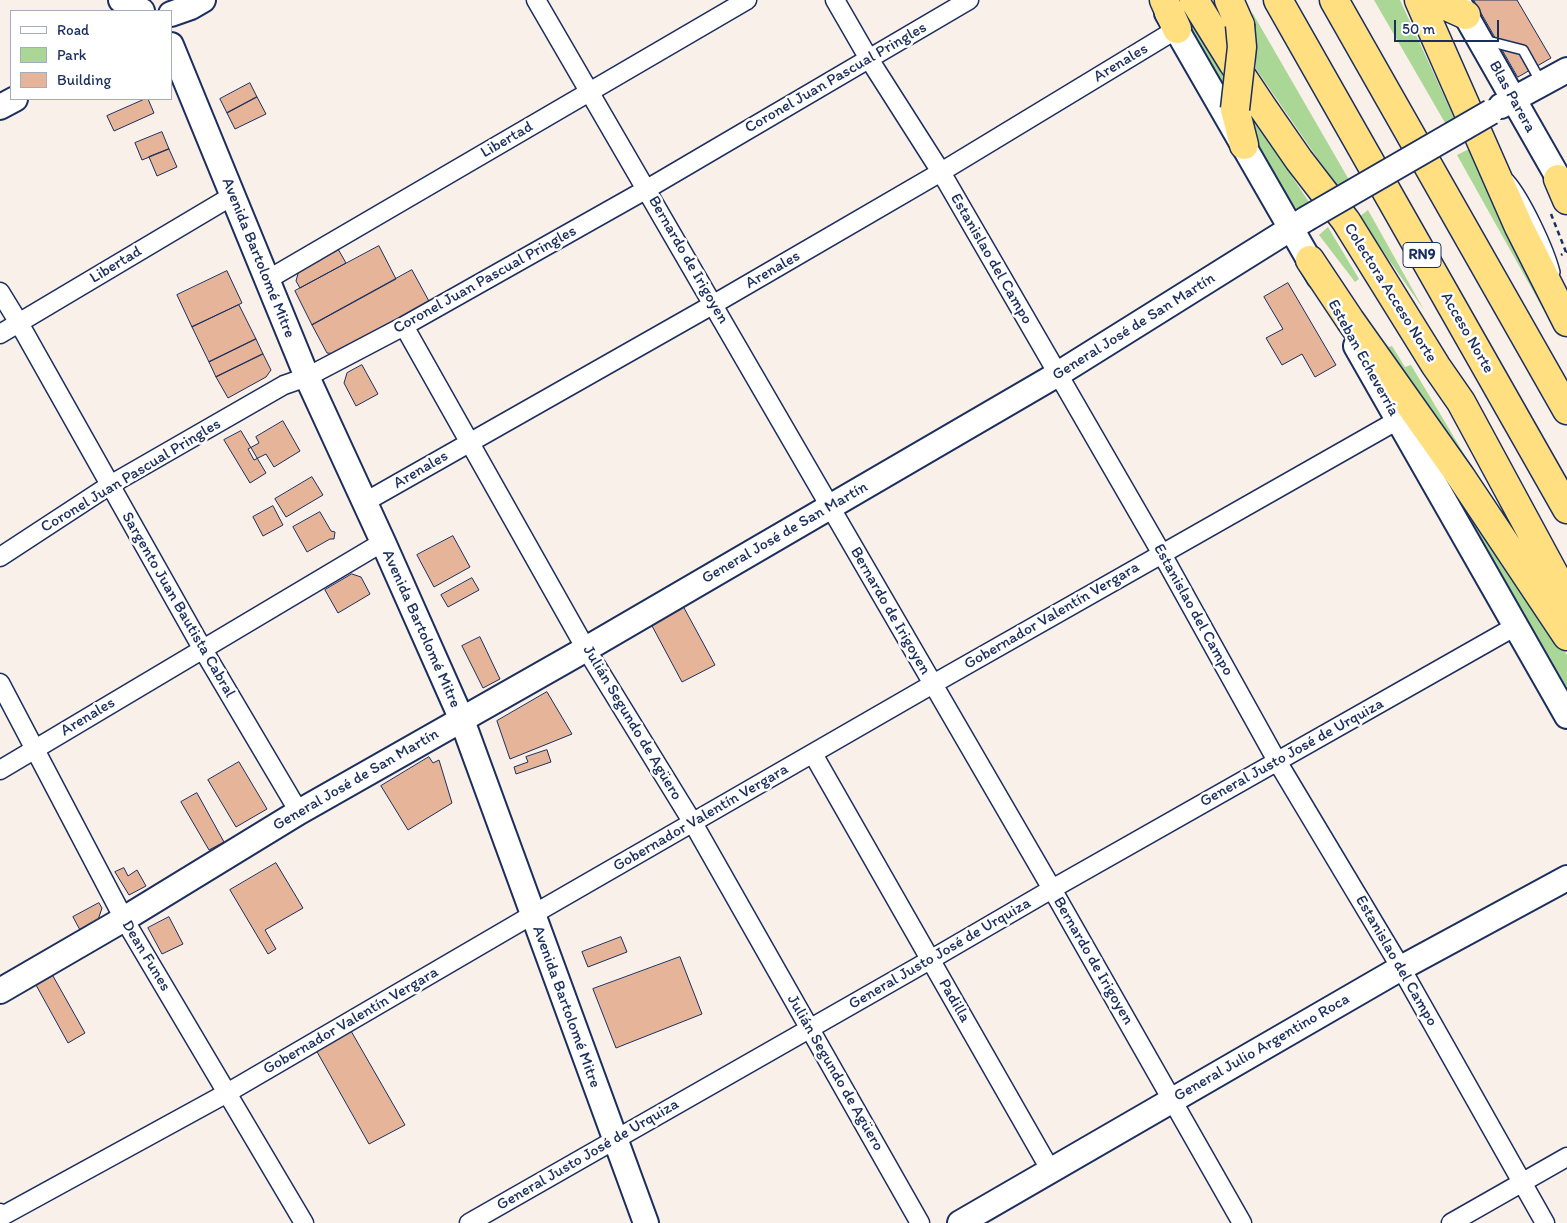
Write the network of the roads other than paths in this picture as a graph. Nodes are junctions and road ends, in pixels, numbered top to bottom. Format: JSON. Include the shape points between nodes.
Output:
{"nodes":[{"id":1,"x":121,"y":0,"type":"edge"},
{"id":2,"x":203,"y":0,"type":"edge"},
{"id":3,"x":536,"y":0,"type":"edge"},
{"id":4,"x":747,"y":0,"type":"edge"},
{"id":5,"x":835,"y":0,"type":"edge"},
{"id":6,"x":969,"y":0,"type":"edge"},
{"id":7,"x":1160,"y":0,"type":"edge"},
{"id":8,"x":1164,"y":0,"type":"edge"},
{"id":9,"x":1194,"y":0,"type":"edge"},
{"id":10,"x":1229,"y":0,"type":"edge"},
{"id":11,"x":1278,"y":0,"type":"edge"},
{"id":12,"x":1334,"y":0,"type":"edge"},
{"id":13,"x":1444,"y":4,"type":"edge"},
{"id":14,"x":140,"y":10,"type":"edge"},
{"id":15,"x":172,"y":14,"type":"edge"},
{"id":16,"x":1177,"y":29,"type":"junction"},
{"id":17,"x":1480,"y":40,"type":"junction"},
{"id":18,"x":172,"y":47,"type":"edge"},
{"id":19,"x":869,"y":58,"type":"junction"},
{"id":20,"x":1567,"y":70,"type":"edge"},
{"id":21,"x":1543,"y":84,"type":"junction"},
{"id":22,"x":590,"y":92,"type":"junction"},
{"id":23,"x":1514,"y":99,"type":"junction"},
{"id":24,"x":13,"y":100,"type":"edge"},
{"id":25,"x":0,"y":107,"type":"edge"},
{"id":26,"x":1244,"y":144,"type":"junction"},
{"id":27,"x":940,"y":172,"type":"junction"},
{"id":28,"x":646,"y":189,"type":"junction"},
{"id":29,"x":1564,"y":191,"type":"edge"},
{"id":30,"x":232,"y":196,"type":"junction"},
{"id":31,"x":1346,"y":220,"type":"junction"},
{"id":32,"x":1299,"y":224,"type":"junction"},
{"id":33,"x":1354,"y":253,"type":"dead end"},
{"id":34,"x":1310,"y":260,"type":"junction"},
{"id":35,"x":267,"y":280,"type":"junction"},
{"id":36,"x":0,"y":292,"type":"edge"},
{"id":37,"x":714,"y":304,"type":"junction"},
{"id":38,"x":1567,"y":321,"type":"edge"},
{"id":39,"x":19,"y":323,"type":"junction"},
{"id":40,"x":404,"y":326,"type":"junction"},
{"id":41,"x":0,"y":334,"type":"edge"},
{"id":42,"x":1426,"y":368,"type":"dead end"},
{"id":43,"x":1058,"y":374,"type":"junction"},
{"id":44,"x":307,"y":377,"type":"junction"},
{"id":45,"x":1461,"y":402,"type":"junction"},
{"id":46,"x":1567,"y":410,"type":"edge"},
{"id":47,"x":1398,"y":420,"type":"junction"},
{"id":48,"x":469,"y":443,"type":"junction"},
{"id":49,"x":110,"y":485,"type":"junction"},
{"id":50,"x":365,"y":502,"type":"junction"},
{"id":51,"x":830,"y":507,"type":"junction"},
{"id":52,"x":1567,"y":509,"type":"edge"},
{"id":53,"x":383,"y":542,"type":"junction"},
{"id":54,"x":1162,"y":554,"type":"junction"},
{"id":55,"x":0,"y":557,"type":"edge"},
{"id":56,"x":1567,"y":598,"type":"edge"},
{"id":57,"x":1516,"y":626,"type":"junction"},
{"id":58,"x":1567,"y":636,"type":"edge"},
{"id":59,"x":202,"y":648,"type":"junction"},
{"id":60,"x":586,"y":649,"type":"junction"},
{"id":61,"x":0,"y":683,"type":"edge"},
{"id":62,"x":933,"y":684,"type":"junction"},
{"id":63,"x":1567,"y":716,"type":"edge"},
{"id":64,"x":462,"y":720,"type":"junction"},
{"id":65,"x":34,"y":750,"type":"junction"},
{"id":66,"x":813,"y":754,"type":"junction"},
{"id":67,"x":1277,"y":761,"type":"junction"},
{"id":68,"x":0,"y":770,"type":"edge"},
{"id":69,"x":300,"y":812,"type":"junction"},
{"id":70,"x":693,"y":823,"type":"junction"},
{"id":71,"x":1567,"y":878,"type":"edge"},
{"id":72,"x":1052,"y":889,"type":"junction"},
{"id":73,"x":532,"y":915,"type":"junction"},
{"id":74,"x":124,"y":919,"type":"junction"},
{"id":75,"x":930,"y":960,"type":"junction"},
{"id":76,"x":1401,"y":968,"type":"junction"},
{"id":77,"x":0,"y":991,"type":"edge"},
{"id":78,"x":810,"y":1029,"type":"junction"},
{"id":79,"x":227,"y":1093,"type":"junction"},
{"id":80,"x":1172,"y":1100,"type":"junction"},
{"id":81,"x":614,"y":1139,"type":"junction"},
{"id":82,"x":1567,"y":1157,"type":"edge"},
{"id":83,"x":1051,"y":1171,"type":"junction"},
{"id":84,"x":1522,"y":1183,"type":"junction"},
{"id":85,"x":2,"y":1214,"type":"edge"},
{"id":86,"x":304,"y":1223,"type":"edge"},
{"id":87,"x":469,"y":1223,"type":"edge"},
{"id":88,"x":646,"y":1223,"type":"edge"},
{"id":89,"x":920,"y":1223,"type":"edge"},
{"id":90,"x":960,"y":1223,"type":"edge"},
{"id":91,"x":1242,"y":1223,"type":"edge"},
{"id":92,"x":1451,"y":1223,"type":"edge"},
{"id":93,"x":1545,"y":1223,"type":"edge"}],
"edges":[{"from":1,"to":14,"type":"street"},
{"from":2,"to":15,"type":"street"},
{"from":3,"to":22,"type":"street","name":"Bernardo de Irigoyen"},
{"from":4,"to":22,"type":"street","name":"Libertad"},
{"from":5,"to":19,"type":"street","name":"Estanislao del Campo"},
{"from":6,"to":19,"type":"street","name":"Coronel Juan Pascual Pringles"},
{"from":7,"to":16,"type":"street","name":"Esteban Echeverría"},
{"from":8,"to":16,"type":"highway"},
{"from":9,"to":31,"type":"highway","name":"Colectora Acceso Norte","via":[[1263,108]]},
{"from":10,"to":26,"type":"highway","bridge":true,"via":[[1240,25],[1242,47],[1235,109]]},
{"from":11,"to":52,"type":"highway","name":"Acceso Norte","number":"RN9"},
{"from":12,"to":46,"type":"highway"},
{"from":13,"to":17,"type":"street","name":"Blas Parera"},
{"from":13,"to":38,"type":"highway","via":[[1489,159]]},
{"from":16,"to":26,"type":"street","name":"Esteban Echeverría"},
{"from":16,"to":27,"type":"street","name":"Arenales"},
{"from":17,"to":21,"type":"lane","via":[[1523,50]]},
{"from":17,"to":23,"type":"street","name":"Blas Parera"},
{"from":18,"to":30,"type":"street","name":"Avenida Bartolomé Mitre"},
{"from":19,"to":27,"type":"street","name":"Estanislao del Campo"},
{"from":19,"to":28,"type":"street","name":"Coronel Juan Pascual Pringles"},
{"from":20,"to":21,"type":"street","name":"General José de San Martín"},
{"from":21,"to":23,"type":"street","name":"General José de San Martín"},
{"from":22,"to":28,"type":"street","name":"Bernardo de Irigoyen"},
{"from":22,"to":35,"type":"street","name":"Libertad"},
{"from":23,"to":29,"type":"street","name":"Blas Parera"},
{"from":23,"to":32,"type":"street","name":"General José de San Martín","bridge":true},
{"from":24,"to":25,"type":"street"},
{"from":26,"to":32,"type":"street","name":"Esteban Echeverría"},
{"from":27,"to":37,"type":"street","name":"Arenales"},
{"from":27,"to":43,"type":"street","name":"Estanislao del Campo"},
{"from":28,"to":37,"type":"street","name":"Bernardo de Irigoyen"},
{"from":28,"to":40,"type":"street","name":"Coronel Juan Pascual Pringles"},
{"from":30,"to":35,"type":"street","name":"Avenida Bartolomé Mitre"},
{"from":30,"to":39,"type":"street","name":"Libertad"},
{"from":31,"to":33,"type":"lane"},
{"from":31,"to":45,"type":"highway","name":"Colectora Acceso Norte"},
{"from":32,"to":34,"type":"street","name":"Esteban Echeverría"},
{"from":32,"to":43,"type":"street","name":"General José de San Martín"},
{"from":34,"to":47,"type":"street","name":"Esteban Echeverría"},
{"from":34,"to":58,"type":"highway"},
{"from":35,"to":44,"type":"street","name":"Avenida Bartolomé Mitre"},
{"from":36,"to":39,"type":"street","name":"Sargento Juan Bautista Cabral"},
{"from":37,"to":48,"type":"street","name":"Arenales"},
{"from":37,"to":51,"type":"street","name":"Bernardo de Irigoyen"},
{"from":39,"to":41,"type":"street","name":"Libertad"},
{"from":39,"to":49,"type":"street","name":"Sargento Juan Bautista Cabral"},
{"from":40,"to":44,"type":"street","name":"Coronel Juan Pascual Pringles"},
{"from":40,"to":48,"type":"street","name":"Julián Segundo de Agüero"},
{"from":42,"to":45,"type":"lane"},
{"from":43,"to":51,"type":"street","name":"General José de San Martín"},
{"from":43,"to":54,"type":"street","name":"Estanislao del Campo"},
{"from":44,"to":49,"type":"street","name":"Coronel Juan Pascual Pringles","via":[[284,385]]},
{"from":44,"to":50,"type":"street","name":"Avenida Bartolomé Mitre"},
{"from":45,"to":56,"type":"highway","name":"Colectora Acceso Norte"},
{"from":47,"to":54,"type":"street","name":"Gobernador Valentín Vergara"},
{"from":47,"to":57,"type":"street","name":"Esteban Echeverría"},
{"from":48,"to":50,"type":"street","name":"Arenales"},
{"from":48,"to":60,"type":"street","name":"Julián Segundo de Agüero"},
{"from":49,"to":55,"type":"street","name":"Coronel Juan Pascual Pringles"},
{"from":49,"to":59,"type":"street","name":"Sargento Juan Bautista Cabral"},
{"from":50,"to":53,"type":"street","name":"Avenida Bartolomé Mitre"},
{"from":51,"to":60,"type":"street","name":"General José de San Martín"},
{"from":51,"to":62,"type":"street","name":"Bernardo de Irigoyen"},
{"from":53,"to":59,"type":"street","name":"Arenales"},
{"from":53,"to":64,"type":"street","name":"Avenida Bartolomé Mitre"},
{"from":54,"to":62,"type":"street","name":"Gobernador Valentín Vergara"},
{"from":54,"to":67,"type":"street","name":"Estanislao del Campo"},
{"from":57,"to":63,"type":"street","name":"Esteban Echeverría"},
{"from":57,"to":67,"type":"street","name":"General Justo José de Urquiza"},
{"from":59,"to":65,"type":"street","name":"Arenales"},
{"from":59,"to":69,"type":"street","name":"Sargento Juan Bautista Cabral"},
{"from":60,"to":64,"type":"street","name":"General José de San Martín"},
{"from":60,"to":70,"type":"street","name":"Julián Segundo de Agüero"},
{"from":61,"to":65,"type":"street","name":"Dean Funes"},
{"from":62,"to":66,"type":"street","name":"Gobernador Valentín Vergara"},
{"from":62,"to":72,"type":"street","name":"Bernardo de Irigoyen"},
{"from":64,"to":69,"type":"street","name":"General José de San Martín"},
{"from":64,"to":73,"type":"street","name":"Avenida Bartolomé Mitre"},
{"from":65,"to":68,"type":"street","name":"Arenales"},
{"from":65,"to":74,"type":"street","name":"Dean Funes"},
{"from":66,"to":70,"type":"street","name":"Gobernador Valentín Vergara"},
{"from":66,"to":75,"type":"street","name":"Padilla"},
{"from":67,"to":72,"type":"street","name":"General Justo José de Urquiza"},
{"from":67,"to":76,"type":"street","name":"Estanislao del Campo"},
{"from":69,"to":74,"type":"street","name":"General José de San Martín"},
{"from":70,"to":73,"type":"street","name":"Gobernador Valentín Vergara"},
{"from":70,"to":78,"type":"street","name":"Julián Segundo de Agüero"},
{"from":71,"to":76,"type":"street","name":"General Julio Argentino Roca"},
{"from":72,"to":75,"type":"street","name":"General Justo José de Urquiza"},
{"from":72,"to":80,"type":"street","name":"Bernardo de Irigoyen"},
{"from":73,"to":79,"type":"street","name":"Gobernador Valentín Vergara"},
{"from":73,"to":81,"type":"street","name":"Avenida Bartolomé Mitre"},
{"from":74,"to":77,"type":"street","name":"General José de San Martín"},
{"from":74,"to":79,"type":"street","name":"Dean Funes"},
{"from":75,"to":78,"type":"street","name":"General Justo José de Urquiza"},
{"from":75,"to":83,"type":"street","name":"Padilla"},
{"from":76,"to":80,"type":"street","name":"General Julio Argentino Roca"},
{"from":76,"to":84,"type":"street","name":"Estanislao del Campo"},
{"from":78,"to":81,"type":"street","name":"General Justo José de Urquiza"},
{"from":78,"to":89,"type":"street","name":"Julián Segundo de Agüero"},
{"from":79,"to":85,"type":"street","name":"Gobernador Valentín Vergara"},
{"from":79,"to":86,"type":"street","name":"Dean Funes"},
{"from":80,"to":83,"type":"street","name":"General Julio Argentino Roca"},
{"from":80,"to":91,"type":"street","name":"Bernardo de Irigoyen"},
{"from":81,"to":87,"type":"street","name":"General Justo José de Urquiza"},
{"from":81,"to":88,"type":"street","name":"Avenida Bartolomé Mitre"},
{"from":82,"to":84,"type":"street"},
{"from":83,"to":90,"type":"street","name":"General Julio Argentino Roca"},
{"from":84,"to":92,"type":"street"},
{"from":84,"to":93,"type":"street","name":"Estanislao del Campo"}]}
